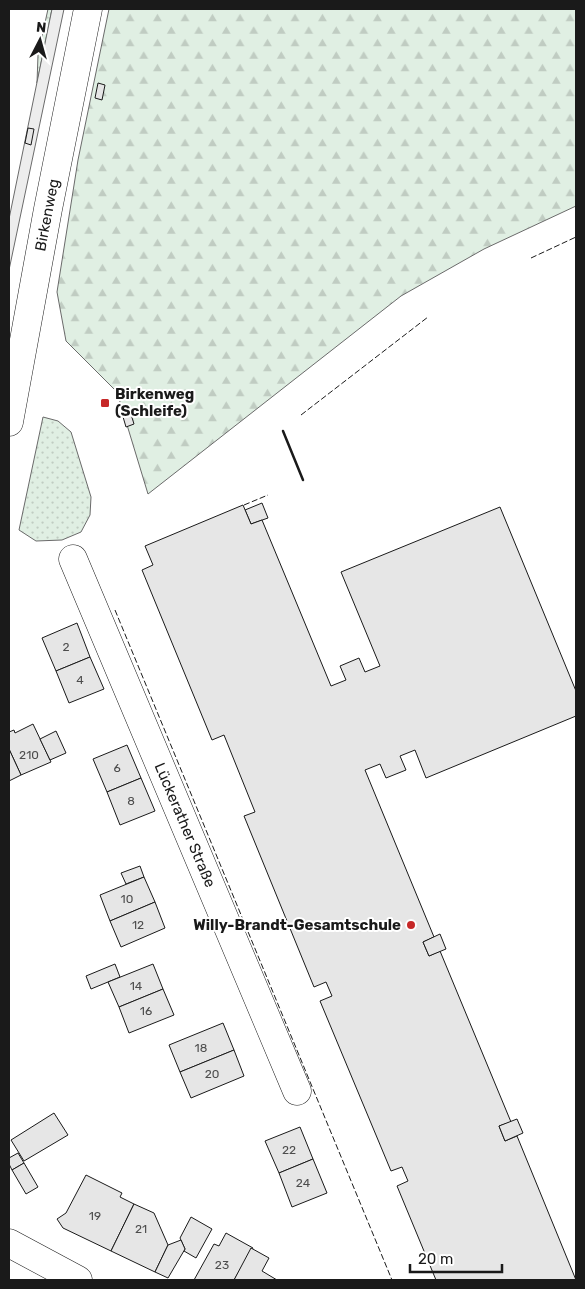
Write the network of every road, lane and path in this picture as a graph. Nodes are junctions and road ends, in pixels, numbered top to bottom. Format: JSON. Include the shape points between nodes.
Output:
{"nodes":[{"id":1,"x":88,"y":9,"type":"edge"},
{"id":2,"x":9,"y":422,"type":"edge"},
{"id":3,"x":74,"y":559,"type":"dead end"},
{"id":4,"x":297,"y":1091,"type":"dead end"},
{"id":5,"x":9,"y":1243,"type":"edge"},
{"id":6,"x":78,"y":1280,"type":"edge"}],
"edges":[{"from":1,"to":2,"type":"street","name":"Birkenweg"},
{"from":3,"to":4,"type":"street","name":"Lückerather Straße"},
{"from":5,"to":6,"type":"street"}]}
